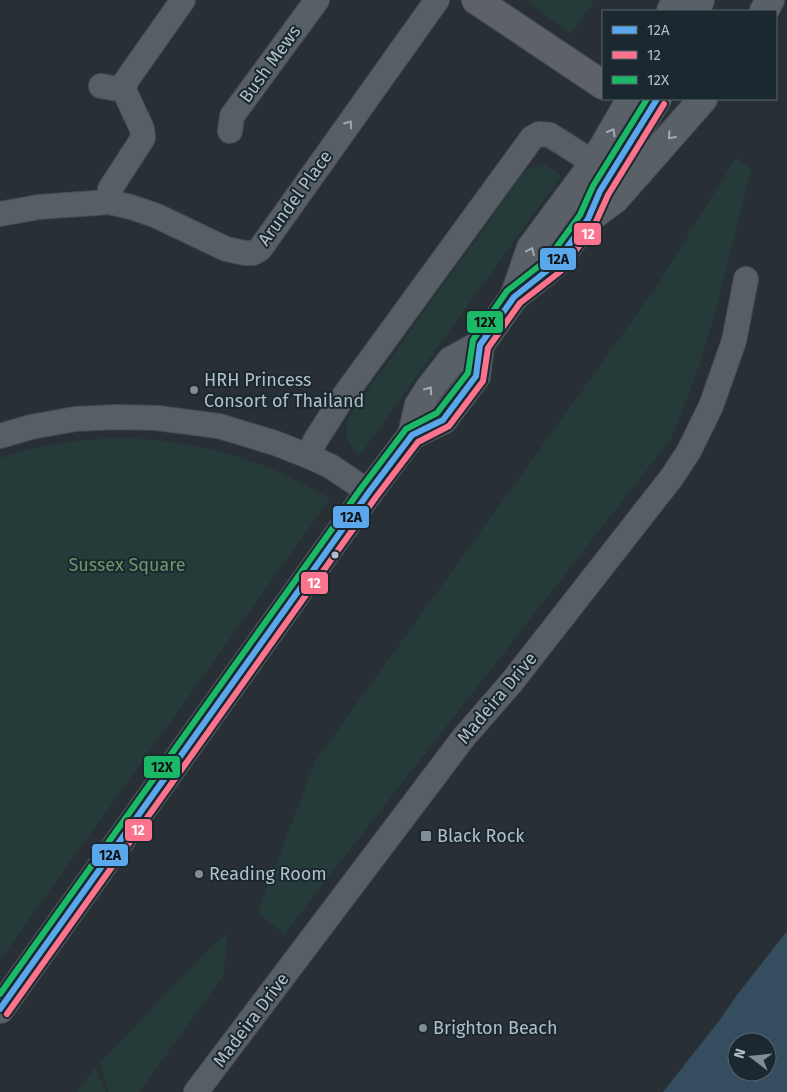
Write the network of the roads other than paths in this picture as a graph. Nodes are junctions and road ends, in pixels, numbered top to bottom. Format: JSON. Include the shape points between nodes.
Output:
{"nodes":[{"id":1,"x":183,"y":0,"type":"edge"},
{"id":2,"x":317,"y":0,"type":"edge"},
{"id":3,"x":437,"y":0,"type":"edge"},
{"id":4,"x":476,"y":0,"type":"edge"},
{"id":5,"x":602,"y":84,"type":"edge"},
{"id":6,"x":629,"y":100,"type":"edge"},
{"id":7,"x":656,"y":100,"type":"edge"},
{"id":8,"x":702,"y":100,"type":"edge"},
{"id":9,"x":230,"y":131,"type":"dead end"},
{"id":10,"x":594,"y":163,"type":"junction"},
{"id":11,"x":108,"y":202,"type":"junction"},
{"id":12,"x":0,"y":214,"type":"edge"},
{"id":13,"x":588,"y":219,"type":"junction"},
{"id":14,"x":746,"y":279,"type":"dead end"},
{"id":15,"x":514,"y":297,"type":"junction"},
{"id":16,"x":0,"y":436,"type":"edge"},
{"id":17,"x":308,"y":456,"type":"junction"},
{"id":18,"x":369,"y":492,"type":"junction"},
{"id":19,"x":0,"y":1009,"type":"edge"},
{"id":20,"x":196,"y":1092,"type":"edge"}],
"edges":[{"from":1,"to":11,"type":"street","via":[[130,73],[113,88],[142,129],[143,138],[110,189]]},
{"from":2,"to":9,"type":"street","name":"Bush Mews","via":[[232,116]]},
{"from":11,"to":3,"type":"street","name":"Arundel Place","one_way":true,"via":[[151,213],[226,248],[245,253],[260,249]]},
{"from":4,"to":5,"type":"main road"},
{"from":10,"to":6,"type":"main road","one_way":true},
{"from":7,"to":13,"type":"main road","via":[[600,191]]},
{"from":8,"to":13,"type":"main road","one_way":true,"via":[[615,199]]},
{"from":15,"to":10,"type":"main road","one_way":true,"via":[[531,248]]},
{"from":10,"to":17,"type":"street","via":[[550,134],[532,138],[341,400]]},
{"from":11,"to":12,"type":"street","name":"Arundel Place","via":[[39,207]]},
{"from":13,"to":15,"type":"main road","via":[[554,265]]},
{"from":14,"to":20,"type":"street","name":"Madeira Drive","via":[[734,341],[711,406],[672,477],[464,738]]},
{"from":15,"to":18,"type":"main road","via":[[480,345],[451,361],[430,388],[419,405],[412,435]]},
{"from":16,"to":17,"type":"street","via":[[75,419],[157,418],[218,426]]},
{"from":17,"to":18,"type":"street","via":[[330,466]]},
{"from":18,"to":19,"type":"main road"}]}
